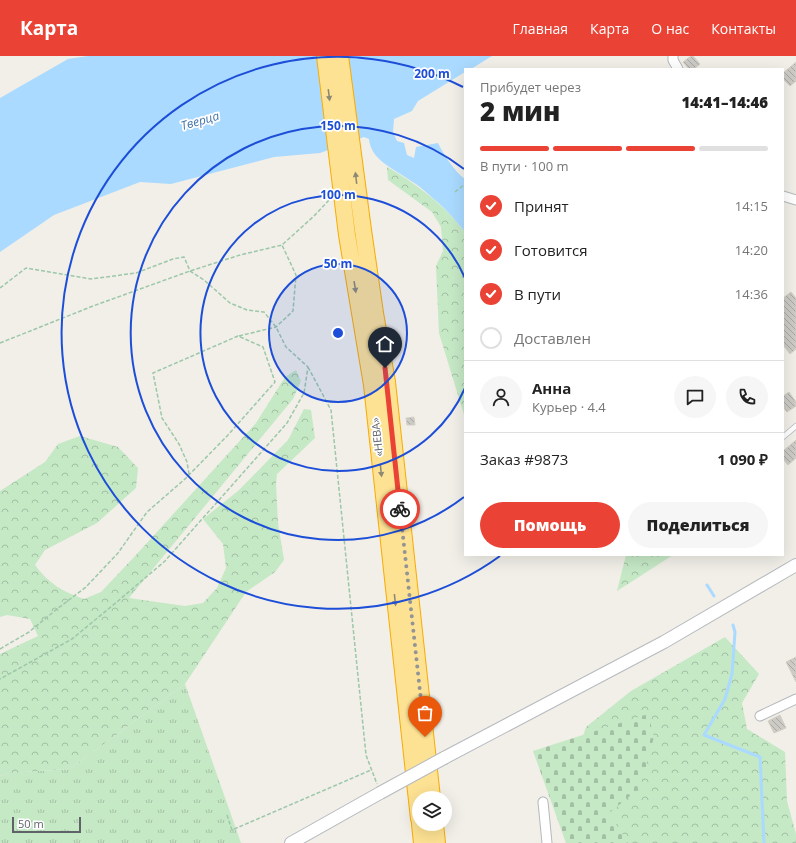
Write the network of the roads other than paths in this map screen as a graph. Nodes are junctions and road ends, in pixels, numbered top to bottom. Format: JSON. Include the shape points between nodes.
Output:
{"nodes":[{"id":1,"x":324,"y":56,"type":"edge"},
{"id":2,"x":340,"y":56,"type":"edge"},
{"id":3,"x":673,"y":56,"type":"edge"},
{"id":4,"x":677,"y":68,"type":"edge"},
{"id":5,"x":784,"y":196,"type":"edge"},
{"id":6,"x":796,"y":200,"type":"edge"},
{"id":7,"x":796,"y":426,"type":"edge"},
{"id":8,"x":784,"y":436,"type":"edge"},
{"id":9,"x":796,"y":565,"type":"edge"},
{"id":10,"x":796,"y":699,"type":"edge"},
{"id":11,"x":760,"y":716,"type":"dead end"},
{"id":12,"x":416,"y":791,"type":"edge"},
{"id":13,"x":431,"y":791,"type":"edge"},
{"id":14,"x":543,"y":802,"type":"dead end"},
{"id":15,"x":421,"y":831,"type":"edge"},
{"id":16,"x":436,"y":831,"type":"edge"},
{"id":17,"x":291,"y":843,"type":"edge"},
{"id":18,"x":422,"y":843,"type":"edge"},
{"id":19,"x":437,"y":843,"type":"edge"},
{"id":20,"x":548,"y":843,"type":"edge"}],
"edges":[{"from":1,"to":12,"type":"highway","name":"«НЕВА»","one_way":true,"via":[[347,235],[372,385]]},
{"from":13,"to":2,"type":"highway","name":"«НЕВА»","one_way":true,"via":[[387,382],[363,230]]},
{"from":3,"to":4,"type":"street"},
{"from":5,"to":6,"type":"street"},
{"from":7,"to":8,"type":"lane"},
{"from":9,"to":17,"type":"main road","bridge":true,"via":[[664,642],[444,758]]},
{"from":10,"to":11,"type":"street"},
{"from":14,"to":20,"type":"street"},
{"from":15,"to":18,"type":"highway"},
{"from":16,"to":19,"type":"highway"}]}
